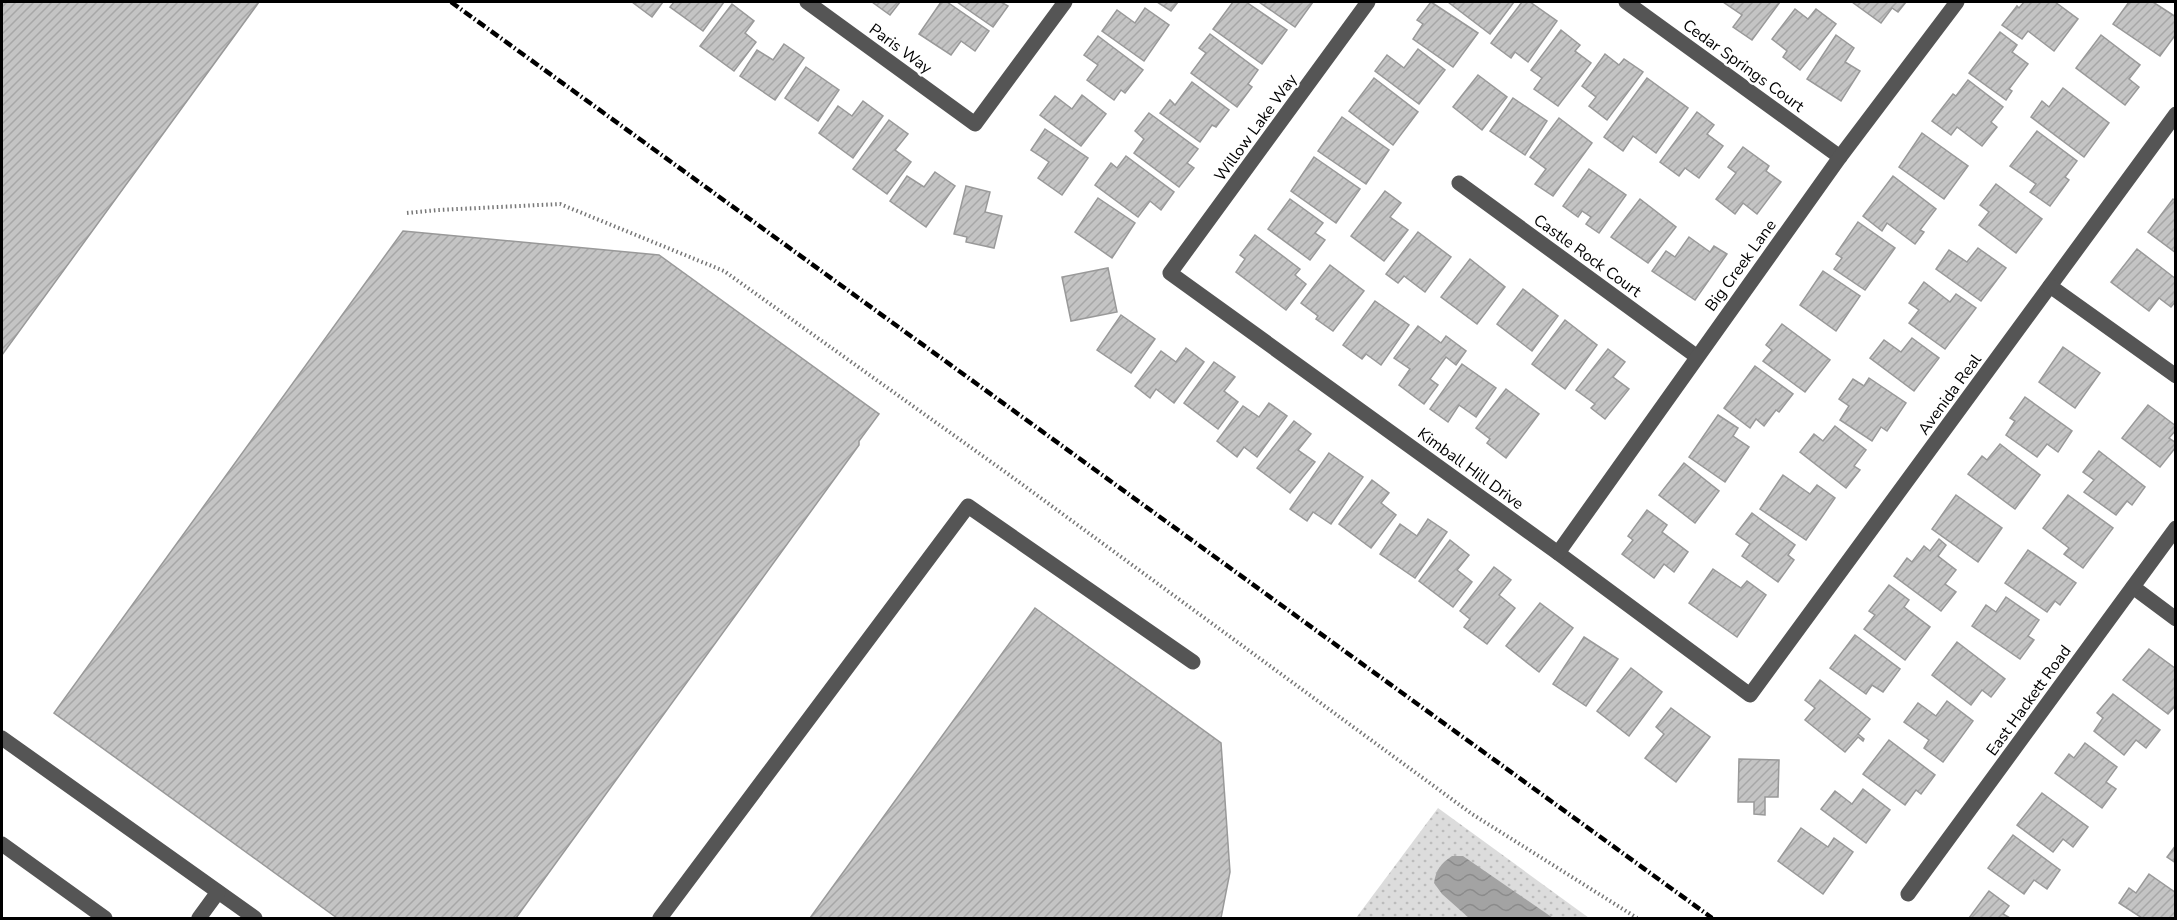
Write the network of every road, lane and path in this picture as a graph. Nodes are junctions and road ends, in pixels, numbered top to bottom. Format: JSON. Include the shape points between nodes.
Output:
{"nodes":[{"id":1,"x":807,"y":2,"type":"edge"},
{"id":2,"x":1065,"y":2,"type":"edge"},
{"id":3,"x":1368,"y":2,"type":"edge"},
{"id":4,"x":1626,"y":2,"type":"edge"},
{"id":5,"x":1957,"y":2,"type":"edge"},
{"id":6,"x":2175,"y":114,"type":"edge"},
{"id":7,"x":1840,"y":157,"type":"junction"},
{"id":8,"x":1459,"y":183,"type":"dead end"},
{"id":9,"x":407,"y":213,"type":"dead end"},
{"id":10,"x":1170,"y":273,"type":"joint"},
{"id":11,"x":2050,"y":286,"type":"junction"},
{"id":12,"x":1696,"y":356,"type":"junction"},
{"id":13,"x":2175,"y":376,"type":"edge"},
{"id":14,"x":2175,"y":528,"type":"edge"},
{"id":15,"x":1558,"y":553,"type":"junction"},
{"id":16,"x":2133,"y":587,"type":"junction"},
{"id":17,"x":2175,"y":619,"type":"edge"},
{"id":18,"x":1194,"y":662,"type":"dead end"},
{"id":19,"x":1750,"y":695,"type":"joint"},
{"id":20,"x":2,"y":738,"type":"edge"},
{"id":21,"x":2,"y":844,"type":"edge"},
{"id":22,"x":218,"y":892,"type":"junction"},
{"id":23,"x":1908,"y":894,"type":"dead end"},
{"id":24,"x":105,"y":918,"type":"edge"},
{"id":25,"x":199,"y":918,"type":"edge"},
{"id":26,"x":255,"y":918,"type":"edge"},
{"id":27,"x":660,"y":918,"type":"edge"},
{"id":28,"x":1637,"y":918,"type":"edge"}],
"edges":[{"from":1,"to":2,"type":"street","name":"Paris Way","via":[[975,124]]},
{"from":3,"to":10,"type":"street","name":"Willow Lake Way"},
{"from":4,"to":7,"type":"street","name":"Cedar Springs Court"},
{"from":5,"to":7,"type":"street","name":"Big Creek Lane"},
{"from":6,"to":11,"type":"street","name":"Avenida Real"},
{"from":7,"to":12,"type":"street","name":"Big Creek Lane"},
{"from":8,"to":12,"type":"street","name":"Castle Rock Court"},
{"from":9,"to":28,"type":"path","via":[[560,204],[724,271],[1435,788]]},
{"from":10,"to":15,"type":"street","name":"Kimball Hill Drive"},
{"from":11,"to":13,"type":"street"},
{"from":11,"to":19,"type":"street","name":"Avenida Real"},
{"from":12,"to":15,"type":"street","name":"Big Creek Lane"},
{"from":14,"to":16,"type":"street","name":"East Hackett Road"},
{"from":15,"to":19,"type":"street","name":"Kimball Hill Drive"},
{"from":16,"to":17,"type":"street"},
{"from":16,"to":23,"type":"street","name":"East Hackett Road"},
{"from":18,"to":27,"type":"street","via":[[968,506]]},
{"from":20,"to":22,"type":"street"},
{"from":21,"to":24,"type":"street"},
{"from":22,"to":25,"type":"street"},
{"from":22,"to":26,"type":"street"}]}
